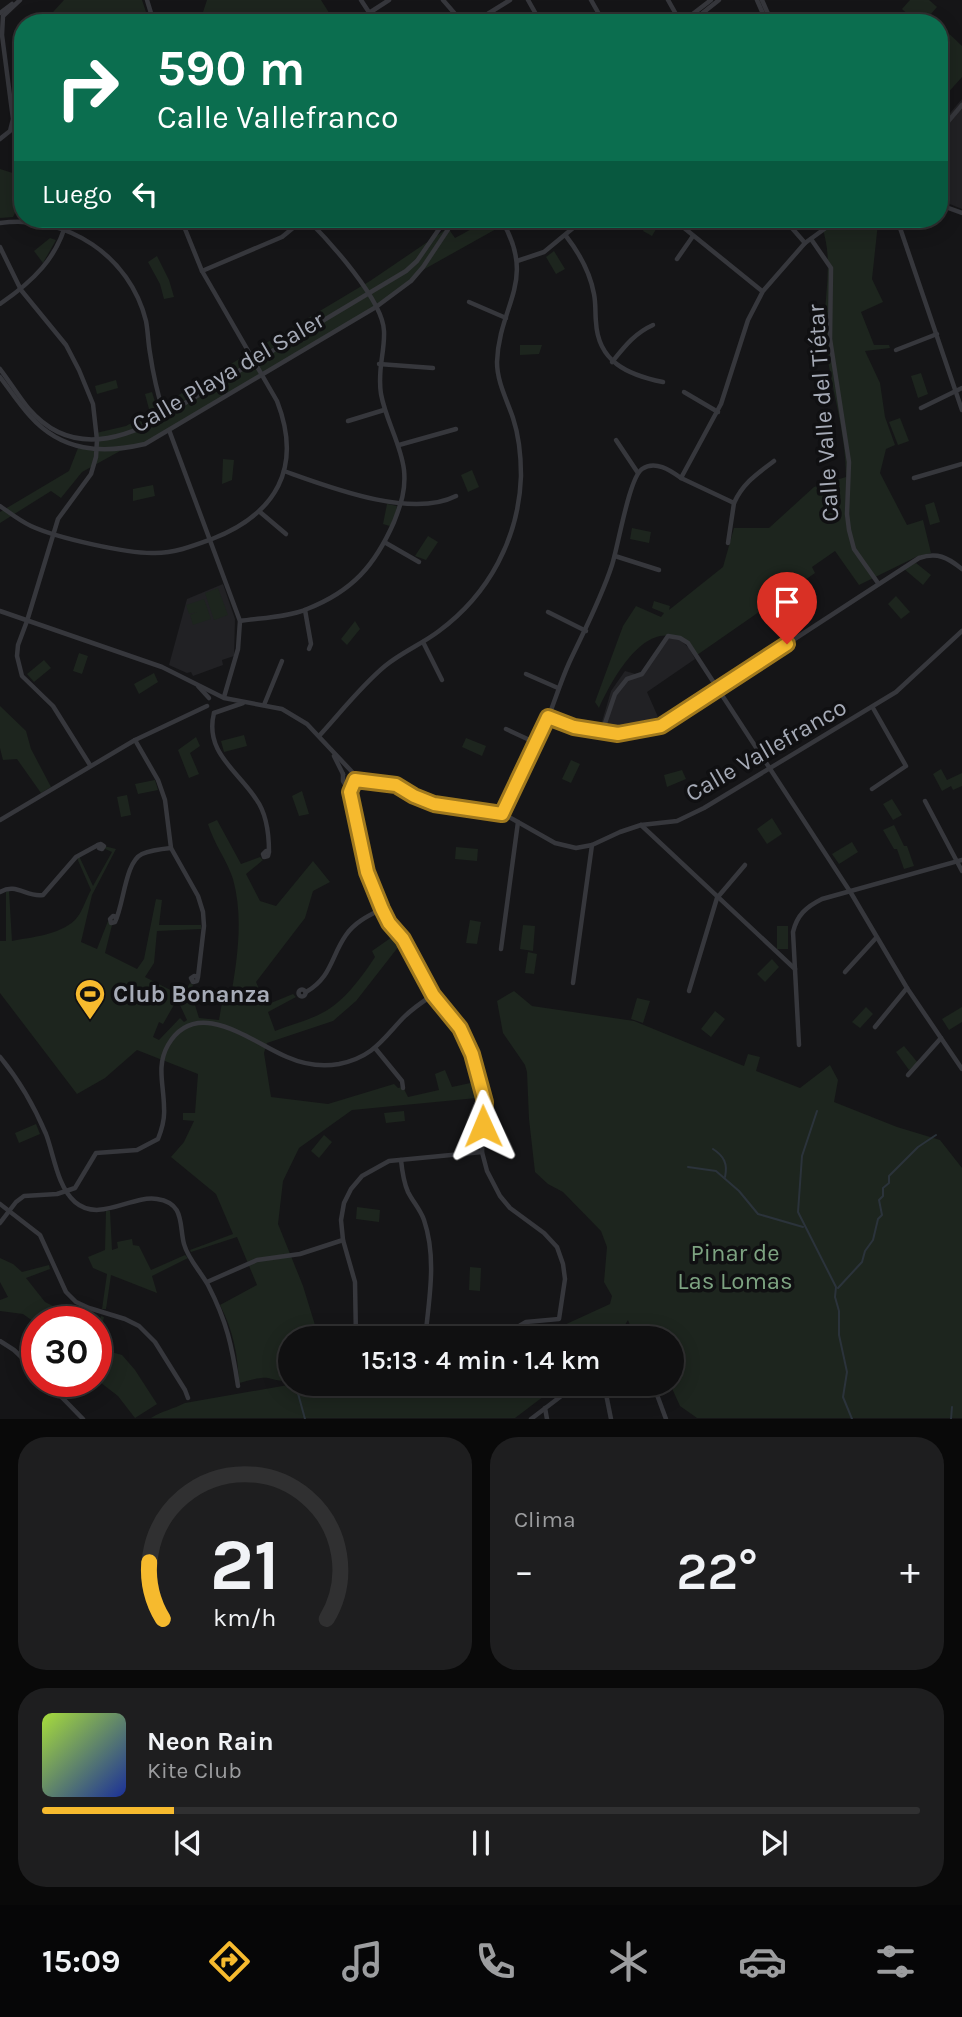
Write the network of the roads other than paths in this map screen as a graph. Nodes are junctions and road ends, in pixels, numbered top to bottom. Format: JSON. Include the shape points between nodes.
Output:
{"nodes":[{"id":1,"x":19,"y":0,"type":"edge"},
{"id":2,"x":361,"y":0,"type":"edge"},
{"id":3,"x":389,"y":0,"type":"edge"},
{"id":4,"x":443,"y":0,"type":"edge"},
{"id":5,"x":510,"y":0,"type":"edge"},
{"id":6,"x":711,"y":0,"type":"edge"},
{"id":7,"x":719,"y":0,"type":"edge"},
{"id":8,"x":0,"y":13,"type":"edge"},
{"id":9,"x":369,"y":13,"type":"joint"},
{"id":10,"x":455,"y":14,"type":"edge"},
{"id":11,"x":487,"y":14,"type":"edge"},
{"id":12,"x":693,"y":14,"type":"edge"},
{"id":13,"x":701,"y":14,"type":"edge"},
{"id":14,"x":0,"y":38,"type":"edge"},
{"id":15,"x":4,"y":46,"type":"junction"},
{"id":16,"x":962,"y":104,"type":"edge"},
{"id":17,"x":948,"y":121,"type":"edge"},
{"id":18,"x":0,"y":139,"type":"edge"},
{"id":19,"x":55,"y":228,"type":"edge"},
{"id":20,"x":184,"y":228,"type":"edge"},
{"id":21,"x":294,"y":228,"type":"edge"},
{"id":22,"x":314,"y":228,"type":"edge"},
{"id":23,"x":440,"y":228,"type":"edge"},
{"id":24,"x":449,"y":228,"type":"edge"},
{"id":25,"x":505,"y":228,"type":"edge"},
{"id":26,"x":574,"y":228,"type":"edge"},
{"id":27,"x":684,"y":228,"type":"edge"},
{"id":28,"x":792,"y":228,"type":"edge"},
{"id":29,"x":826,"y":228,"type":"edge"},
{"id":30,"x":900,"y":228,"type":"edge"},
{"id":31,"x":64,"y":230,"type":"junction"},
{"id":32,"x":566,"y":236,"type":"junction"},
{"id":33,"x":694,"y":236,"type":"junction"},
{"id":34,"x":811,"y":239,"type":"junction"},
{"id":35,"x":805,"y":243,"type":"junction"},
{"id":36,"x":0,"y":247,"type":"edge"},
{"id":37,"x":2,"y":259,"type":"edge"},
{"id":38,"x":677,"y":259,"type":"dead end"},
{"id":39,"x":517,"y":261,"type":"junction"},
{"id":40,"x":201,"y":271,"type":"junction"},
{"id":41,"x":20,"y":290,"type":"junction"},
{"id":42,"x":763,"y":291,"type":"junction"},
{"id":43,"x":368,"y":294,"type":"junction"},
{"id":44,"x":469,"y":302,"type":"dead end"},
{"id":45,"x":0,"y":304,"type":"edge"},
{"id":46,"x":376,"y":307,"type":"junction"},
{"id":47,"x":506,"y":318,"type":"junction"},
{"id":48,"x":653,"y":324,"type":"dead end"},
{"id":49,"x":937,"y":334,"type":"junction"},
{"id":50,"x":896,"y":350,"type":"dead end"},
{"id":51,"x":612,"y":362,"type":"junction"},
{"id":52,"x":253,"y":363,"type":"junction"},
{"id":53,"x":379,"y":364,"type":"junction"},
{"id":54,"x":433,"y":368,"type":"dead end"},
{"id":55,"x":0,"y":369,"type":"edge"},
{"id":56,"x":262,"y":375,"type":"junction"},
{"id":57,"x":0,"y":377,"type":"edge"},
{"id":58,"x":663,"y":382,"type":"dead end"},
{"id":59,"x":959,"y":389,"type":"edge"},
{"id":60,"x":684,"y":392,"type":"dead end"},
{"id":61,"x":921,"y":408,"type":"dead end"},
{"id":62,"x":385,"y":410,"type":"junction"},
{"id":63,"x":962,"y":410,"type":"edge"},
{"id":64,"x":718,"y":412,"type":"junction"},
{"id":65,"x":164,"y":416,"type":"junction"},
{"id":66,"x":348,"y":421,"type":"dead end"},
{"id":67,"x":456,"y":429,"type":"dead end"},
{"id":68,"x":170,"y":430,"type":"junction"},
{"id":69,"x":97,"y":440,"type":"junction"},
{"id":70,"x":616,"y":440,"type":"dead end"},
{"id":71,"x":399,"y":445,"type":"junction"},
{"id":72,"x":97,"y":450,"type":"junction"},
{"id":73,"x":774,"y":461,"type":"dead end"},
{"id":74,"x":962,"y":464,"type":"edge"},
{"id":75,"x":284,"y":471,"type":"junction"},
{"id":76,"x":638,"y":473,"type":"junction"},
{"id":77,"x":681,"y":478,"type":"junction"},
{"id":78,"x":914,"y":478,"type":"dead end"},
{"id":79,"x":456,"y":496,"type":"dead end"},
{"id":80,"x":402,"y":503,"type":"junction"},
{"id":81,"x":734,"y":503,"type":"junction"},
{"id":82,"x":0,"y":506,"type":"edge"},
{"id":83,"x":260,"y":512,"type":"junction"},
{"id":84,"x":54,"y":533,"type":"junction"},
{"id":85,"x":286,"y":534,"type":"dead end"},
{"id":86,"x":211,"y":540,"type":"junction"},
{"id":87,"x":386,"y":543,"type":"junction"},
{"id":88,"x":727,"y":543,"type":"dead end"},
{"id":89,"x":615,"y":556,"type":"junction"},
{"id":90,"x":419,"y":562,"type":"dead end"},
{"id":91,"x":962,"y":569,"type":"edge"},
{"id":92,"x":659,"y":570,"type":"dead end"},
{"id":93,"x":878,"y":583,"type":"junction"},
{"id":94,"x":305,"y":610,"type":"junction"},
{"id":95,"x":0,"y":611,"type":"edge"},
{"id":96,"x":548,"y":612,"type":"dead end"},
{"id":97,"x":27,"y":621,"type":"junction"},
{"id":98,"x":240,"y":621,"type":"junction"},
{"id":99,"x":586,"y":631,"type":"junction"},
{"id":100,"x":962,"y":631,"type":"edge"},
{"id":101,"x":423,"y":642,"type":"junction"},
{"id":102,"x":309,"y":649,"type":"dead end"},
{"id":103,"x":282,"y":661,"type":"dead end"},
{"id":104,"x":526,"y":674,"type":"dead end"},
{"id":105,"x":442,"y":680,"type":"dead end"},
{"id":106,"x":195,"y":683,"type":"junction"},
{"id":107,"x":558,"y":688,"type":"junction"},
{"id":108,"x":718,"y":690,"type":"junction"},
{"id":109,"x":221,"y":696,"type":"junction"},
{"id":110,"x":209,"y":698,"type":"junction"},
{"id":111,"x":244,"y":703,"type":"junction"},
{"id":112,"x":264,"y":705,"type":"junction"},
{"id":113,"x":207,"y":706,"type":"junction"},
{"id":114,"x":873,"y":708,"type":"junction"},
{"id":115,"x":225,"y":709,"type":"junction"},
{"id":116,"x":214,"y":713,"type":"junction"},
{"id":117,"x":548,"y":717,"type":"junction"},
{"id":118,"x":506,"y":729,"type":"dead end"},
{"id":119,"x":602,"y":732,"type":"junction"},
{"id":120,"x":320,"y":736,"type":"junction"},
{"id":121,"x":135,"y":740,"type":"junction"},
{"id":122,"x":536,"y":743,"type":"junction"},
{"id":123,"x":328,"y":746,"type":"junction"},
{"id":124,"x":90,"y":765,"type":"junction"},
{"id":125,"x":771,"y":769,"type":"junction"},
{"id":126,"x":343,"y":774,"type":"junction"},
{"id":127,"x":354,"y":777,"type":"junction"},
{"id":128,"x":346,"y":784,"type":"junction"},
{"id":129,"x":872,"y":789,"type":"dead end"},
{"id":130,"x":350,"y":792,"type":"junction"},
{"id":131,"x":925,"y":801,"type":"dead end"},
{"id":132,"x":502,"y":814,"type":"junction"},
{"id":133,"x":0,"y":820,"type":"edge"},
{"id":134,"x":518,"y":822,"type":"junction"},
{"id":135,"x":641,"y":825,"type":"junction"},
{"id":136,"x":98,"y":845,"type":"dead end"},
{"id":137,"x":592,"y":845,"type":"junction"},
{"id":138,"x":171,"y":848,"type":"junction"},
{"id":139,"x":269,"y":852,"type":"dead end"},
{"id":140,"x":959,"y":860,"type":"edge"},
{"id":141,"x":744,"y":865,"type":"dead end"},
{"id":142,"x":962,"y":870,"type":"edge"},
{"id":143,"x":0,"y":892,"type":"edge"},
{"id":144,"x":851,"y":892,"type":"junction"},
{"id":145,"x":718,"y":898,"type":"junction"},
{"id":146,"x":382,"y":909,"type":"junction"},
{"id":147,"x":117,"y":918,"type":"dead end"},
{"id":148,"x":876,"y":938,"type":"junction"},
{"id":149,"x":501,"y":949,"type":"dead end"},
{"id":150,"x":795,"y":970,"type":"junction"},
{"id":151,"x":845,"y":972,"type":"dead end"},
{"id":152,"x":198,"y":977,"type":"dead end"},
{"id":153,"x":573,"y":983,"type":"dead end"},
{"id":154,"x":907,"y":988,"type":"junction"},
{"id":155,"x":689,"y":991,"type":"dead end"},
{"id":156,"x":306,"y":992,"type":"dead end"},
{"id":157,"x":433,"y":995,"type":"junction"},
{"id":158,"x":875,"y":1027,"type":"dead end"},
{"id":159,"x":942,"y":1038,"type":"junction"},
{"id":160,"x":799,"y":1045,"type":"dead end"},
{"id":161,"x":376,"y":1048,"type":"junction"},
{"id":162,"x":0,"y":1057,"type":"edge"},
{"id":163,"x":962,"y":1069,"type":"edge"},
{"id":164,"x":908,"y":1075,"type":"dead end"},
{"id":165,"x":403,"y":1088,"type":"dead end"},
{"id":166,"x":482,"y":1152,"type":"junction"},
{"id":167,"x":401,"y":1160,"type":"junction"},
{"id":168,"x":66,"y":1190,"type":"junction"},
{"id":169,"x":0,"y":1204,"type":"edge"},
{"id":170,"x":10,"y":1211,"type":"junction"},
{"id":171,"x":0,"y":1223,"type":"edge"},
{"id":172,"x":343,"y":1240,"type":"junction"},
{"id":173,"x":206,"y":1282,"type":"junction"},
{"id":174,"x":356,"y":1326,"type":"edge"},
{"id":175,"x":426,"y":1326,"type":"edge"},
{"id":176,"x":519,"y":1326,"type":"edge"},
{"id":177,"x":0,"y":1341,"type":"edge"},
{"id":178,"x":21,"y":1357,"type":"edge"},
{"id":179,"x":238,"y":1386,"type":"dead end"},
{"id":180,"x":561,"y":1396,"type":"edge"},
{"id":181,"x":606,"y":1396,"type":"edge"},
{"id":182,"x":657,"y":1396,"type":"edge"},
{"id":183,"x":62,"y":1397,"type":"edge"},
{"id":184,"x":188,"y":1398,"type":"dead end"},
{"id":185,"x":545,"y":1408,"type":"junction"},
{"id":186,"x":83,"y":1419,"type":"edge"},
{"id":187,"x":531,"y":1419,"type":"edge"},
{"id":188,"x":547,"y":1419,"type":"edge"},
{"id":189,"x":611,"y":1419,"type":"edge"},
{"id":190,"x":666,"y":1419,"type":"edge"}],
"edges":[{"from":1,"to":8,"type":"street"},
{"from":1,"to":15,"type":"street","via":[[3,16]]},
{"from":2,"to":9,"type":"street"},
{"from":3,"to":9,"type":"street"},
{"from":4,"to":10,"type":"street"},
{"from":5,"to":11,"type":"street"},
{"from":6,"to":12,"type":"street"},
{"from":7,"to":13,"type":"street"},
{"from":14,"to":15,"type":"street"},
{"from":15,"to":18,"type":"street","via":[[13,119],[10,131]]},
{"from":16,"to":17,"type":"street"},
{"from":19,"to":31,"type":"street"},
{"from":20,"to":40,"type":"street"},
{"from":21,"to":40,"type":"street"},
{"from":22,"to":43,"type":"street"},
{"from":23,"to":43,"type":"street","name":"Calle Playa del Saler","via":[[417,261]]},
{"from":24,"to":46,"type":"street","name":"Calle Playa del Saler","via":[[411,281]]},
{"from":25,"to":39,"type":"street"},
{"from":26,"to":32,"type":"street"},
{"from":27,"to":33,"type":"street"},
{"from":28,"to":35,"type":"street"},
{"from":29,"to":34,"type":"street"},
{"from":30,"to":49,"type":"street"},
{"from":31,"to":41,"type":"street","via":[[45,266]]},
{"from":31,"to":65,"type":"street","via":[[106,253],[127,277],[146,322]]},
{"from":32,"to":39,"type":"street","via":[[544,252]]},
{"from":32,"to":51,"type":"street","via":[[586,267],[594,292],[598,337]]},
{"from":33,"to":38,"type":"street"},
{"from":33,"to":42,"type":"street"},
{"from":34,"to":35,"type":"street"},
{"from":34,"to":93,"type":"street","name":"Calle Valle del Tiétar","via":[[831,268],[830,339],[849,462],[849,530],[854,549]]},
{"from":35,"to":42,"type":"street"},
{"from":36,"to":37,"type":"street"},
{"from":37,"to":41,"type":"street"},
{"from":39,"to":47,"type":"street","via":[[516,288]]},
{"from":40,"to":52,"type":"street"},
{"from":41,"to":45,"type":"street"},
{"from":41,"to":69,"type":"street","via":[[66,345],[79,370],[93,404]]},
{"from":42,"to":64,"type":"street","via":[[748,320]]},
{"from":43,"to":46,"type":"street"},
{"from":43,"to":52,"type":"street","name":"Calle Playa del Saler"},
{"from":44,"to":47,"type":"street"},
{"from":46,"to":53,"type":"street","via":[[384,332]]},
{"from":46,"to":56,"type":"street","name":"Calle Playa del Saler"},
{"from":47,"to":101,"type":"street","via":[[497,366],[519,447],[520,491],[513,528],[481,592],[460,615]]},
{"from":48,"to":51,"type":"street","via":[[632,338]]},
{"from":49,"to":50,"type":"street"},
{"from":49,"to":59,"type":"street"},
{"from":51,"to":58,"type":"street","via":[[629,373]]},
{"from":52,"to":56,"type":"street"},
{"from":52,"to":65,"type":"street","name":"Calle Playa del Saler"},
{"from":53,"to":54,"type":"street"},
{"from":53,"to":62,"type":"street"},
{"from":55,"to":69,"type":"street","name":"Calle Playa del Saler","via":[[43,422],[66,435]]},
{"from":56,"to":68,"type":"street","name":"Calle Playa del Saler"},
{"from":56,"to":75,"type":"street","via":[[284,419]]},
{"from":57,"to":72,"type":"street","name":"Calle Playa del Saler","via":[[39,426],[63,441]]},
{"from":59,"to":61,"type":"street"},
{"from":59,"to":63,"type":"street"},
{"from":60,"to":64,"type":"street"},
{"from":62,"to":66,"type":"street"},
{"from":62,"to":71,"type":"street"},
{"from":64,"to":77,"type":"street"},
{"from":65,"to":68,"type":"street","via":[[161,427]]},
{"from":65,"to":68,"type":"street","via":[[174,419]]},
{"from":65,"to":69,"type":"street","name":"Calle Playa del Saler","via":[[120,437]]},
{"from":67,"to":71,"type":"street"},
{"from":68,"to":72,"type":"street","name":"Calle Playa del Saler","via":[[120,450]]},
{"from":68,"to":86,"type":"street"},
{"from":69,"to":72,"type":"street"},
{"from":70,"to":76,"type":"street"},
{"from":71,"to":80,"type":"street","via":[[404,469]]},
{"from":72,"to":84,"type":"street","via":[[91,474],[58,519]]},
{"from":73,"to":81,"type":"street","via":[[749,479]]},
{"from":74,"to":78,"type":"street"},
{"from":75,"to":80,"type":"street","via":[[334,489]]},
{"from":75,"to":83,"type":"street"},
{"from":76,"to":77,"type":"street","via":[[656,466]]},
{"from":76,"to":89,"type":"street"},
{"from":77,"to":81,"type":"street"},
{"from":79,"to":80,"type":"street","via":[[429,505]]},
{"from":80,"to":87,"type":"street"},
{"from":81,"to":88,"type":"street"},
{"from":82,"to":84,"type":"street","via":[[32,526]]},
{"from":83,"to":85,"type":"street"},
{"from":83,"to":86,"type":"street"},
{"from":84,"to":86,"type":"street","via":[[142,554],[176,551]]},
{"from":84,"to":97,"type":"street"},
{"from":86,"to":98,"type":"street"},
{"from":87,"to":90,"type":"street"},
{"from":87,"to":94,"type":"street","via":[[355,581]]},
{"from":89,"to":92,"type":"street"},
{"from":89,"to":99,"type":"street"},
{"from":91,"to":93,"type":"street","via":[[932,554]]},
{"from":93,"to":108,"type":"street"},
{"from":94,"to":98,"type":"street"},
{"from":94,"to":102,"type":"street"},
{"from":95,"to":97,"type":"street"},
{"from":96,"to":99,"type":"street"},
{"from":97,"to":106,"type":"street","via":[[162,667]]},
{"from":97,"to":124,"type":"street","via":[[18,645],[22,676],[53,706]]},
{"from":98,"to":109,"type":"street","via":[[238,649]]},
{"from":99,"to":107,"type":"street"},
{"from":100,"to":114,"type":"street","name":"Calle Vallefranco"},
{"from":101,"to":105,"type":"street"},
{"from":101,"to":120,"type":"street","via":[[387,665]]},
{"from":103,"to":112,"type":"street"},
{"from":104,"to":107,"type":"street"},
{"from":106,"to":109,"type":"street"},
{"from":106,"to":110,"type":"street"},
{"from":107,"to":117,"type":"street"},
{"from":108,"to":119,"type":"street","via":[[661,726],[618,734]]},
{"from":108,"to":119,"type":"street","via":[[688,643],[668,636],[642,674],[627,680],[615,694]]},
{"from":108,"to":125,"type":"street"},
{"from":109,"to":110,"type":"street"},
{"from":109,"to":111,"type":"street"},
{"from":109,"to":115,"type":"street"},
{"from":110,"to":113,"type":"street"},
{"from":111,"to":112,"type":"street"},
{"from":111,"to":115,"type":"street"},
{"from":112,"to":120,"type":"street","via":[[295,716]]},
{"from":113,"to":116,"type":"street"},
{"from":113,"to":121,"type":"street"},
{"from":114,"to":125,"type":"street","name":"Calle Vallefranco"},
{"from":114,"to":129,"type":"street","via":[[906,766]]},
{"from":115,"to":116,"type":"street"},
{"from":116,"to":139,"type":"street","via":[[220,757],[257,799],[269,835]]},
{"from":117,"to":119,"type":"street"},
{"from":117,"to":122,"type":"street"},
{"from":118,"to":122,"type":"street"},
{"from":120,"to":123,"type":"street"},
{"from":121,"to":124,"type":"street"},
{"from":121,"to":138,"type":"street","via":[[165,800]]},
{"from":122,"to":132,"type":"street"},
{"from":123,"to":126,"type":"street"},
{"from":123,"to":127,"type":"street"},
{"from":124,"to":133,"type":"street"},
{"from":125,"to":135,"type":"street","name":"Calle Vallefranco","via":[[677,821]]},
{"from":125,"to":144,"type":"street"},
{"from":126,"to":127,"type":"street"},
{"from":126,"to":128,"type":"street"},
{"from":127,"to":128,"type":"street"},
{"from":127,"to":130,"type":"street"},
{"from":127,"to":132,"type":"street","name":"Calle Vallefranco","via":[[396,785],[434,804]]},
{"from":128,"to":130,"type":"street"},
{"from":130,"to":146,"type":"street","via":[[367,872]]},
{"from":131,"to":140,"type":"street"},
{"from":132,"to":134,"type":"street","name":"Calle Vallefranco"},
{"from":134,"to":137,"type":"street","name":"Calle Vallefranco","via":[[555,843],[576,848]]},
{"from":134,"to":149,"type":"street"},
{"from":135,"to":137,"type":"street","name":"Calle Vallefranco"},
{"from":135,"to":145,"type":"street"},
{"from":136,"to":143,"type":"street","via":[[76,856],[43,895],[33,897],[7,888]]},
{"from":137,"to":153,"type":"street"},
{"from":138,"to":147,"type":"street","via":[[140,855],[133,862]]},
{"from":138,"to":152,"type":"street","via":[[203,912]]},
{"from":140,"to":142,"type":"street"},
{"from":140,"to":144,"type":"street"},
{"from":141,"to":145,"type":"street"},
{"from":144,"to":148,"type":"street"},
{"from":144,"to":150,"type":"street","via":[[822,899],[800,914],[793,932]]},
{"from":145,"to":150,"type":"street"},
{"from":145,"to":155,"type":"street"},
{"from":146,"to":156,"type":"street","via":[[352,928],[324,977]]},
{"from":146,"to":157,"type":"street"},
{"from":148,"to":151,"type":"street"},
{"from":148,"to":154,"type":"street"},
{"from":150,"to":160,"type":"street"},
{"from":154,"to":158,"type":"street"},
{"from":154,"to":159,"type":"street"},
{"from":157,"to":161,"type":"street","via":[[404,1017]]},
{"from":157,"to":166,"type":"street","via":[[460,1028],[480,1076],[485,1102]]},
{"from":159,"to":163,"type":"street"},
{"from":159,"to":164,"type":"street"},
{"from":161,"to":165,"type":"street"},
{"from":161,"to":168,"type":"street","via":[[339,1064],[316,1065],[286,1057],[227,1026],[207,1023],[186,1028],[168,1045],[160,1065],[164,1108],[158,1139],[138,1150],[96,1153],[75,1188]]},
{"from":162,"to":168,"type":"street","via":[[26,1090]]},
{"from":166,"to":167,"type":"street"},
{"from":166,"to":176,"type":"street","via":[[500,1196],[544,1233],[563,1264],[559,1319]]},
{"from":167,"to":172,"type":"street","via":[[362,1175],[351,1189],[341,1220]]},
{"from":167,"to":175,"type":"street","via":[[429,1245]]},
{"from":168,"to":170,"type":"street","via":[[24,1196]]},
{"from":168,"to":173,"type":"street","via":[[75,1202],[96,1210],[144,1199],[169,1204],[178,1210],[184,1244]]},
{"from":169,"to":170,"type":"street"},
{"from":170,"to":171,"type":"street"},
{"from":170,"to":184,"type":"street","via":[[40,1235],[66,1292],[76,1302],[125,1319],[148,1334]]},
{"from":172,"to":173,"type":"street","via":[[300,1254],[257,1260]]},
{"from":172,"to":174,"type":"street","via":[[355,1282]]},
{"from":173,"to":179,"type":"street","via":[[228,1328]]},
{"from":177,"to":178,"type":"street"},
{"from":180,"to":185,"type":"street"},
{"from":181,"to":189,"type":"street"},
{"from":182,"to":190,"type":"street"},
{"from":183,"to":186,"type":"street"},
{"from":185,"to":187,"type":"street"},
{"from":185,"to":188,"type":"street"}]}
